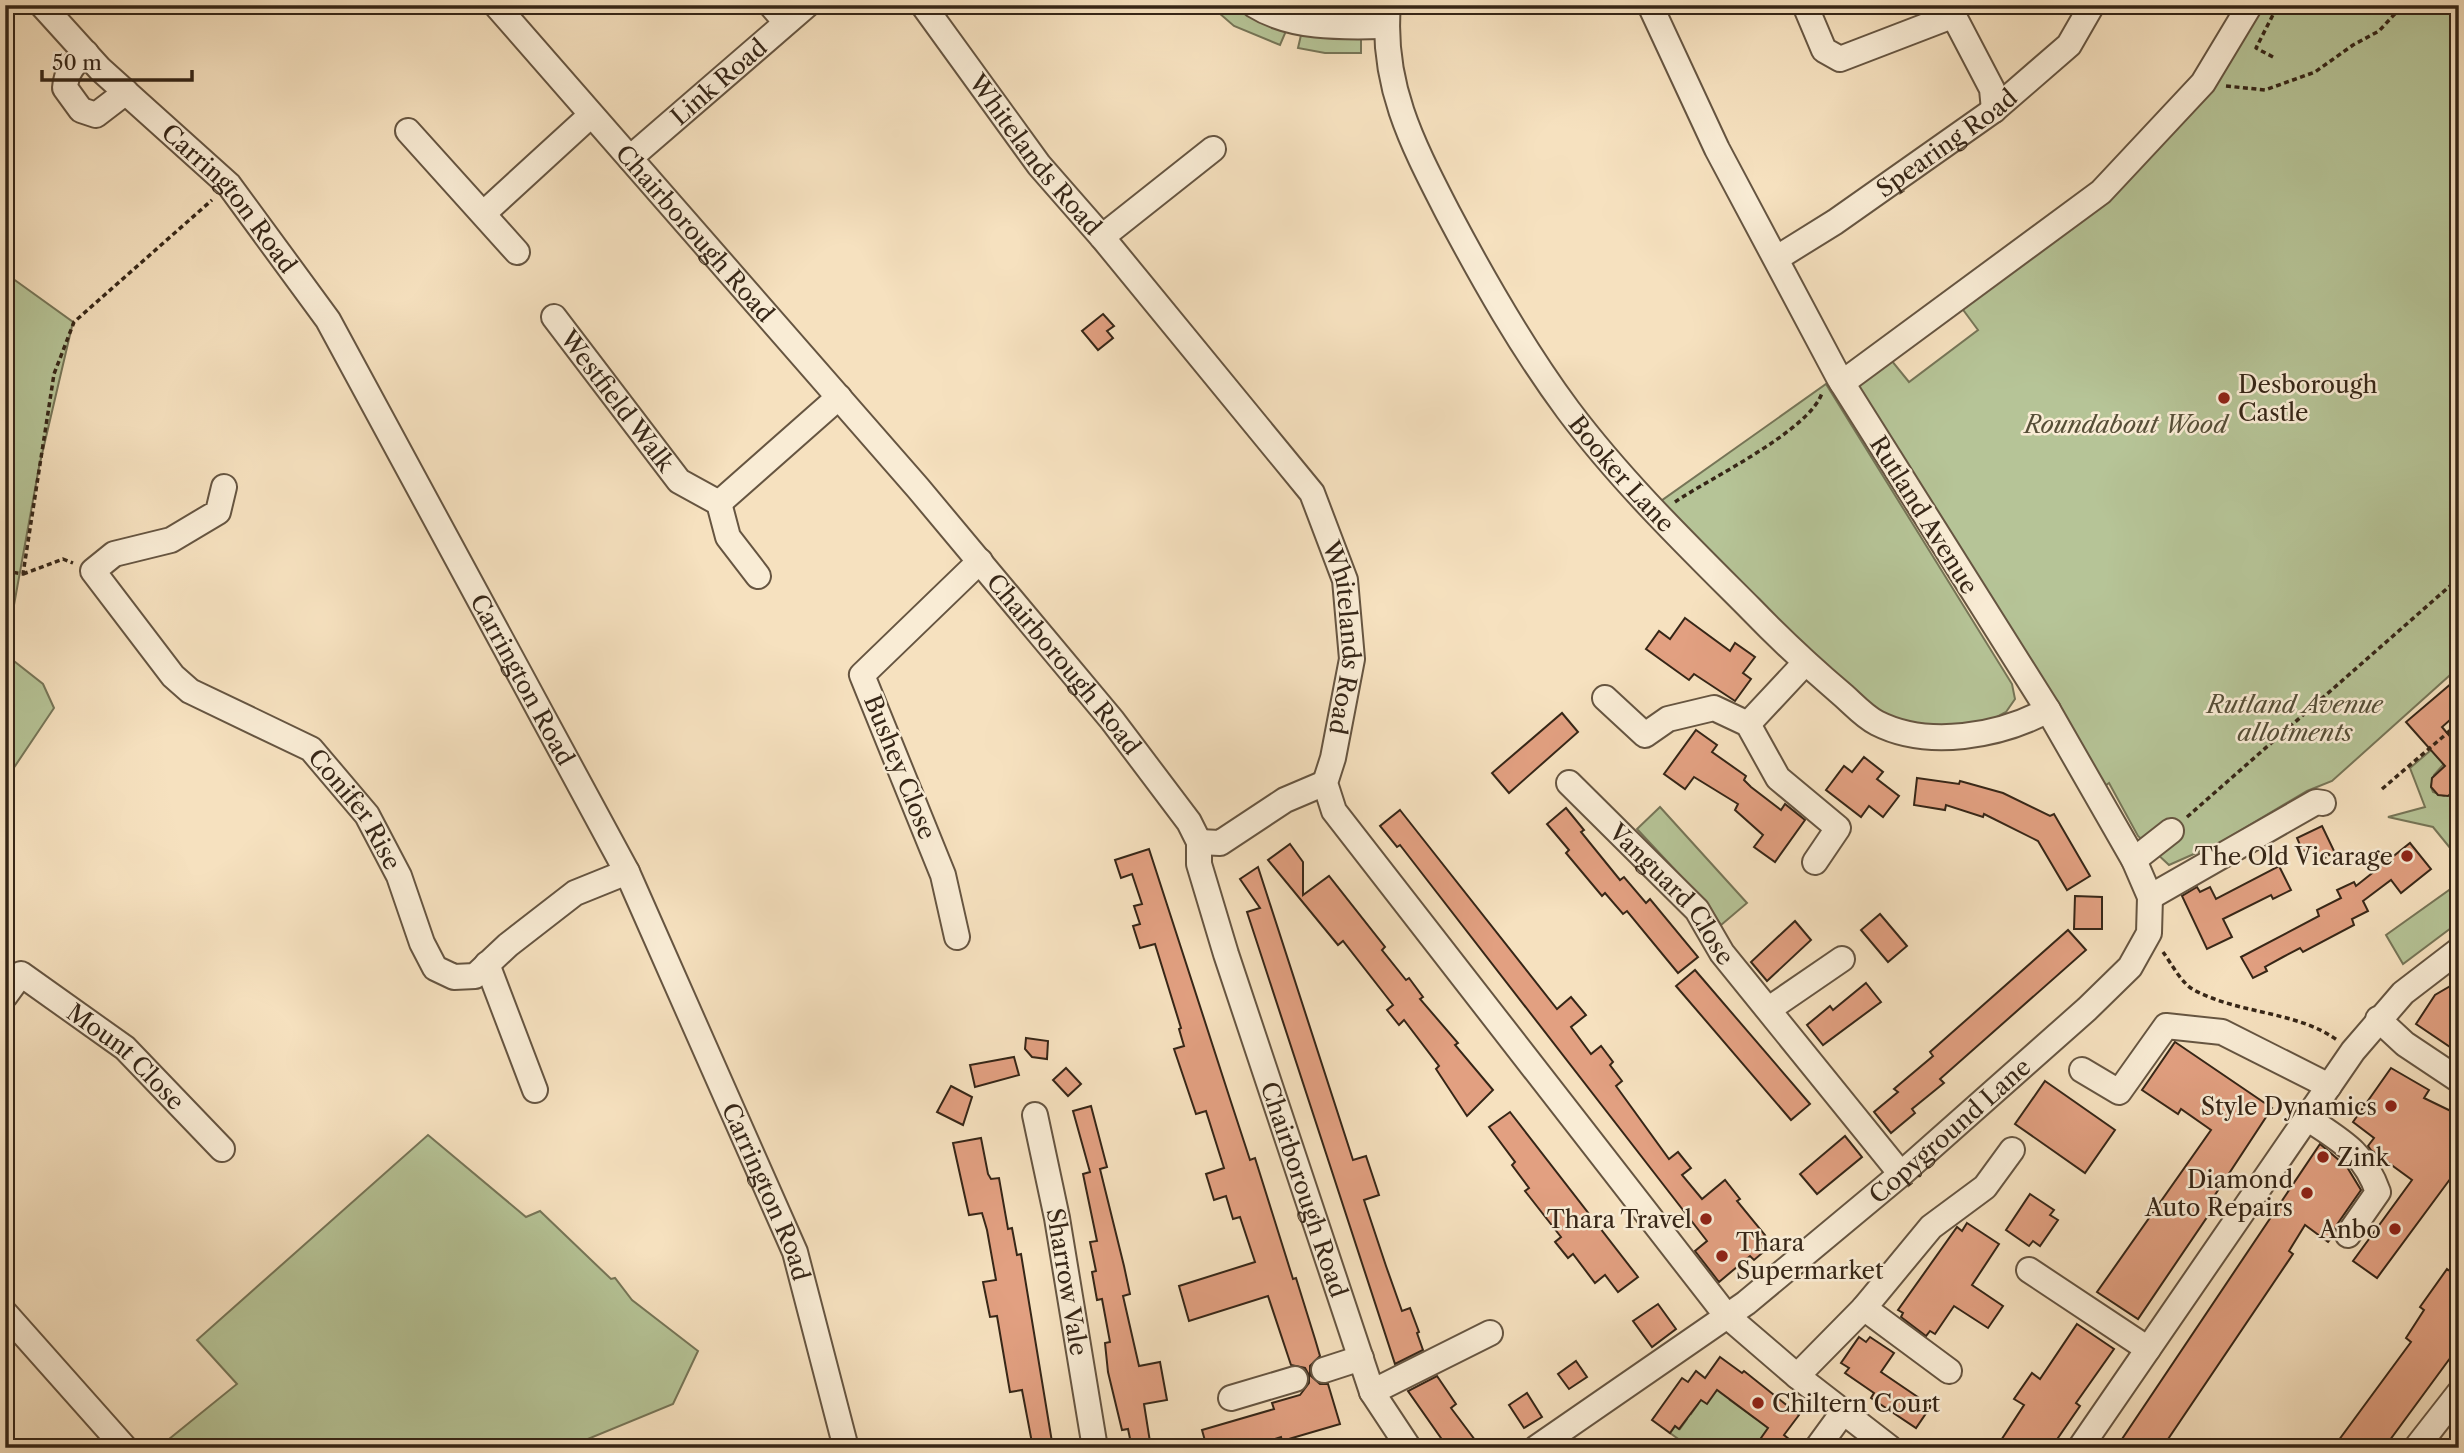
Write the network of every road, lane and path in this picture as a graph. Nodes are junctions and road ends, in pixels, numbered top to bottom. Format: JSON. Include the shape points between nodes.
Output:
{"nodes":[{"id":1,"x":42,"y":5,"type":"edge"},
{"id":2,"x":496,"y":5,"type":"edge"},
{"id":3,"x":807,"y":5,"type":"edge"},
{"id":4,"x":923,"y":5,"type":"edge"},
{"id":5,"x":1254,"y":5,"type":"edge"},
{"id":6,"x":1650,"y":5,"type":"edge"},
{"id":7,"x":1805,"y":5,"type":"edge"},
{"id":8,"x":2092,"y":5,"type":"edge"},
{"id":9,"x":2250,"y":5,"type":"edge"},
{"id":10,"x":2278,"y":5,"type":"edge"},
{"id":11,"x":2403,"y":5,"type":"edge"},
{"id":12,"x":1950,"y":11,"type":"edge"},
{"id":13,"x":778,"y":13,"type":"edge"},
{"id":14,"x":1387,"y":16,"type":"edge"},
{"id":15,"x":86,"y":53,"type":"junction"},
{"id":16,"x":2273,"y":57,"type":"dead end"},
{"id":17,"x":2203,"y":83,"type":"junction"},
{"id":18,"x":126,"y":92,"type":"junction"},
{"id":19,"x":1993,"y":99,"type":"junction"},
{"id":20,"x":591,"y":115,"type":"junction"},
{"id":21,"x":408,"y":131,"type":"dead end"},
{"id":22,"x":1213,"y":149,"type":"dead end"},
{"id":23,"x":630,"y":158,"type":"junction"},
{"id":24,"x":229,"y":185,"type":"junction"},
{"id":25,"x":484,"y":213,"type":"junction"},
{"id":26,"x":1102,"y":237,"type":"junction"},
{"id":27,"x":517,"y":252,"type":"dead end"},
{"id":28,"x":1777,"y":258,"type":"junction"},
{"id":29,"x":554,"y":317,"type":"dead end"},
{"id":30,"x":1841,"y":381,"type":"junction"},
{"id":31,"x":839,"y":397,"type":"junction"},
{"id":32,"x":224,"y":487,"type":"dead end"},
{"id":33,"x":719,"y":503,"type":"junction"},
{"id":34,"x":1673,"y":503,"type":"dead end"},
{"id":35,"x":980,"y":561,"type":"junction"},
{"id":36,"x":93,"y":570,"type":"junction"},
{"id":37,"x":5,"y":571,"type":"edge"},
{"id":38,"x":23,"y":574,"type":"junction"},
{"id":39,"x":758,"y":576,"type":"dead end"},
{"id":40,"x":2459,"y":578,"type":"edge"},
{"id":41,"x":1805,"y":663,"type":"junction"},
{"id":42,"x":1605,"y":698,"type":"dead end"},
{"id":43,"x":2048,"y":710,"type":"junction"},
{"id":44,"x":1748,"y":724,"type":"junction"},
{"id":45,"x":2459,"y":725,"type":"edge"},
{"id":46,"x":1325,"y":783,"type":"junction"},
{"id":47,"x":1569,"y":783,"type":"dead end"},
{"id":48,"x":2382,"y":789,"type":"dead end"},
{"id":49,"x":2323,"y":803,"type":"dead end"},
{"id":50,"x":2171,"y":831,"type":"joint"},
{"id":51,"x":1199,"y":842,"type":"junction"},
{"id":52,"x":2134,"y":860,"type":"junction"},
{"id":53,"x":1815,"y":862,"type":"dead end"},
{"id":54,"x":627,"y":872,"type":"junction"},
{"id":55,"x":2150,"y":897,"type":"junction"},
{"id":56,"x":2149,"y":933,"type":"junction"},
{"id":57,"x":957,"y":937,"type":"dead end"},
{"id":58,"x":2459,"y":950,"type":"edge"},
{"id":59,"x":1842,"y":959,"type":"dead end"},
{"id":60,"x":487,"y":964,"type":"junction"},
{"id":61,"x":13,"y":969,"type":"edge"},
{"id":62,"x":5,"y":996,"type":"edge"},
{"id":63,"x":1769,"y":1009,"type":"junction"},
{"id":64,"x":2087,"y":1009,"type":"joint"},
{"id":65,"x":2378,"y":1019,"type":"junction"},
{"id":66,"x":2353,"y":1051,"type":"junction"},
{"id":67,"x":2082,"y":1070,"type":"dead end"},
{"id":68,"x":2459,"y":1080,"type":"edge"},
{"id":69,"x":2329,"y":1086,"type":"junction"},
{"id":70,"x":535,"y":1090,"type":"dead end"},
{"id":71,"x":1035,"y":1115,"type":"dead end"},
{"id":72,"x":2307,"y":1118,"type":"junction"},
{"id":73,"x":222,"y":1149,"type":"dead end"},
{"id":74,"x":2012,"y":1150,"type":"dead end"},
{"id":75,"x":1901,"y":1174,"type":"junction"},
{"id":76,"x":2348,"y":1235,"type":"dead end"},
{"id":77,"x":2029,"y":1270,"type":"dead end"},
{"id":78,"x":1864,"y":1308,"type":"junction"},
{"id":79,"x":5,"y":1313,"type":"edge"},
{"id":80,"x":1726,"y":1315,"type":"junction"},
{"id":81,"x":1490,"y":1333,"type":"dead end"},
{"id":82,"x":2148,"y":1349,"type":"junction"},
{"id":83,"x":1361,"y":1358,"type":"junction"},
{"id":84,"x":1324,"y":1370,"type":"dead end"},
{"id":85,"x":1949,"y":1371,"type":"dead end"},
{"id":86,"x":1797,"y":1376,"type":"junction"},
{"id":87,"x":1295,"y":1379,"type":"dead end"},
{"id":88,"x":1372,"y":1392,"type":"junction"},
{"id":89,"x":2459,"y":1393,"type":"edge"},
{"id":90,"x":1231,"y":1398,"type":"dead end"},
{"id":91,"x":1844,"y":1411,"type":"junction"},
{"id":92,"x":1549,"y":1444,"type":"edge"},
{"id":93,"x":125,"y":1448,"type":"edge"},
{"id":94,"x":846,"y":1448,"type":"edge"},
{"id":95,"x":1095,"y":1448,"type":"edge"},
{"id":96,"x":1409,"y":1448,"type":"edge"},
{"id":97,"x":1817,"y":1448,"type":"edge"},
{"id":98,"x":1890,"y":1448,"type":"edge"},
{"id":99,"x":2080,"y":1448,"type":"edge"},
{"id":100,"x":2416,"y":1448,"type":"edge"}],
"edges":[{"from":1,"to":15,"type":"street","name":"Carrington Road"},
{"from":2,"to":20,"type":"street","name":"Chairborough Road"},
{"from":3,"to":13,"type":"street","name":"Link Road"},
{"from":4,"to":26,"type":"street","name":"Whitelands Road","via":[[1039,165]]},
{"from":5,"to":14,"type":"street","via":[[1269,15],[1332,27]]},
{"from":6,"to":28,"type":"street","name":"Rutland Avenue","via":[[1717,149]]},
{"from":7,"to":12,"type":"street","via":[[1824,50],[1840,59]]},
{"from":8,"to":19,"type":"street","name":"Spearing Road","via":[[2069,44]]},
{"from":9,"to":17,"type":"street"},
{"from":10,"to":16,"type":"path","via":[[2256,48]]},
{"from":11,"to":17,"type":"path","via":[[2379,31],[2315,72],[2265,90]]},
{"from":12,"to":19,"type":"street"},
{"from":13,"to":23,"type":"street","name":"Link Road"},
{"from":14,"to":41,"type":"street","name":"Booker Lane","via":[[1391,79],[1410,140],[1488,291],[1569,411],[1653,510]]},
{"from":15,"to":18,"type":"street","name":"Carrington Road"},
{"from":15,"to":18,"type":"street","via":[[70,69],[65,88],[81,110],[96,116]]},
{"from":17,"to":30,"type":"street","via":[[2101,192]]},
{"from":18,"to":24,"type":"street","name":"Carrington Road"},
{"from":19,"to":28,"type":"street","name":"Spearing Road","via":[[1835,222]]},
{"from":20,"to":23,"type":"street","name":"Chairborough Road"},
{"from":20,"to":25,"type":"street"},
{"from":21,"to":25,"type":"street"},
{"from":22,"to":26,"type":"street"},
{"from":23,"to":31,"type":"street","name":"Chairborough Road"},
{"from":24,"to":38,"type":"path","via":[[74,322],[54,374]]},
{"from":24,"to":54,"type":"street","name":"Carrington Road","via":[[328,320]]},
{"from":25,"to":27,"type":"street"},
{"from":26,"to":46,"type":"street","name":"Whitelands Road","via":[[1312,493],[1345,580],[1352,659]]},
{"from":28,"to":30,"type":"street","name":"Rutland Avenue","via":[[1781,274]]},
{"from":29,"to":33,"type":"street","name":"Westfield Walk","via":[[679,481]]},
{"from":30,"to":34,"type":"path","via":[[1822,393],[1814,408],[1794,426]]},
{"from":30,"to":43,"type":"street","name":"Rutland Avenue"},
{"from":31,"to":33,"type":"street"},
{"from":31,"to":35,"type":"street","name":"Chairborough Road"},
{"from":32,"to":36,"type":"street","via":[[218,512],[171,540],[114,554]]},
{"from":33,"to":39,"type":"street","via":[[728,537]]},
{"from":35,"to":51,"type":"street","name":"Chairborough Road","via":[[1112,720]]},
{"from":35,"to":57,"type":"street","name":"Bushey Close","via":[[862,675],[943,875]]},
{"from":36,"to":38,"type":"path","via":[[63,559]]},
{"from":36,"to":60,"type":"street","name":"Conifer Rise","via":[[173,676],[190,691],[312,749],[367,815],[399,877],[435,968],[454,977],[475,975]]},
{"from":37,"to":38,"type":"path"},
{"from":40,"to":50,"type":"path"},
{"from":41,"to":43,"type":"street","name":"Booker Lane","via":[[1876,723],[1911,735],[1952,737],[2026,722]]},
{"from":41,"to":44,"type":"street"},
{"from":42,"to":44,"type":"street","via":[[1645,736],[1668,719],[1714,708]]},
{"from":43,"to":52,"type":"street","name":"Rutland Avenue"},
{"from":44,"to":53,"type":"street","via":[[1778,778],[1838,828]]},
{"from":45,"to":48,"type":"path"},
{"from":46,"to":51,"type":"street","via":[[1285,800],[1220,843]]},
{"from":46,"to":80,"type":"street","via":[[1334,811]]},
{"from":47,"to":63,"type":"street","name":"Vanguard Close","via":[[1696,910],[1723,953]]},
{"from":49,"to":55,"type":"street","via":[[2316,802]]},
{"from":50,"to":52,"type":"street"},
{"from":51,"to":83,"type":"street","name":"Chairborough Road","via":[[1199,864],[1226,954]]},
{"from":52,"to":55,"type":"street","name":"Rutland Avenue"},
{"from":54,"to":60,"type":"street","name":"Conifer Rise","via":[[575,894]]},
{"from":54,"to":94,"type":"street","name":"Carrington Road","via":[[795,1252]]},
{"from":55,"to":56,"type":"street","name":"Rutland Avenue"},
{"from":56,"to":64,"type":"street","name":"Rutland Avenue","via":[[2130,967]]},
{"from":56,"to":66,"type":"path","via":[[2191,989],[2321,1028]]},
{"from":58,"to":65,"type":"street","via":[[2403,993]]},
{"from":59,"to":63,"type":"street"},
{"from":60,"to":70,"type":"street"},
{"from":61,"to":62,"type":"street","name":"Mount Close"},
{"from":61,"to":73,"type":"street","name":"Mount Close","via":[[125,1048]]},
{"from":63,"to":75,"type":"street","name":"Vanguard Close"},
{"from":64,"to":75,"type":"street","name":"Copyground Lane"},
{"from":65,"to":66,"type":"street"},
{"from":65,"to":68,"type":"street","via":[[2405,1044]]},
{"from":66,"to":69,"type":"street"},
{"from":67,"to":69,"type":"street","via":[[2119,1092],[2166,1026],[2222,1032]]},
{"from":69,"to":72,"type":"street"},
{"from":71,"to":95,"type":"street","name":"Sharrow Vale"},
{"from":72,"to":76,"type":"street","via":[[2352,1148],[2369,1168],[2378,1192]]},
{"from":72,"to":82,"type":"street"},
{"from":74,"to":78,"type":"street","via":[[1985,1186],[1931,1227]]},
{"from":75,"to":80,"type":"street","name":"Copyground Lane"},
{"from":77,"to":82,"type":"street"},
{"from":78,"to":85,"type":"street"},
{"from":78,"to":86,"type":"street"},
{"from":79,"to":93,"type":"street"},
{"from":80,"to":86,"type":"street"},
{"from":80,"to":92,"type":"street","name":"Copyground Lane"},
{"from":81,"to":88,"type":"street"},
{"from":82,"to":99,"type":"street"},
{"from":83,"to":84,"type":"street"},
{"from":83,"to":88,"type":"street","name":"Chairborough Road"},
{"from":86,"to":91,"type":"street"},
{"from":87,"to":90,"type":"street"},
{"from":88,"to":96,"type":"street","name":"Chairborough Road"},
{"from":89,"to":100,"type":"street"},
{"from":91,"to":97,"type":"street"},
{"from":91,"to":98,"type":"street"}]}
